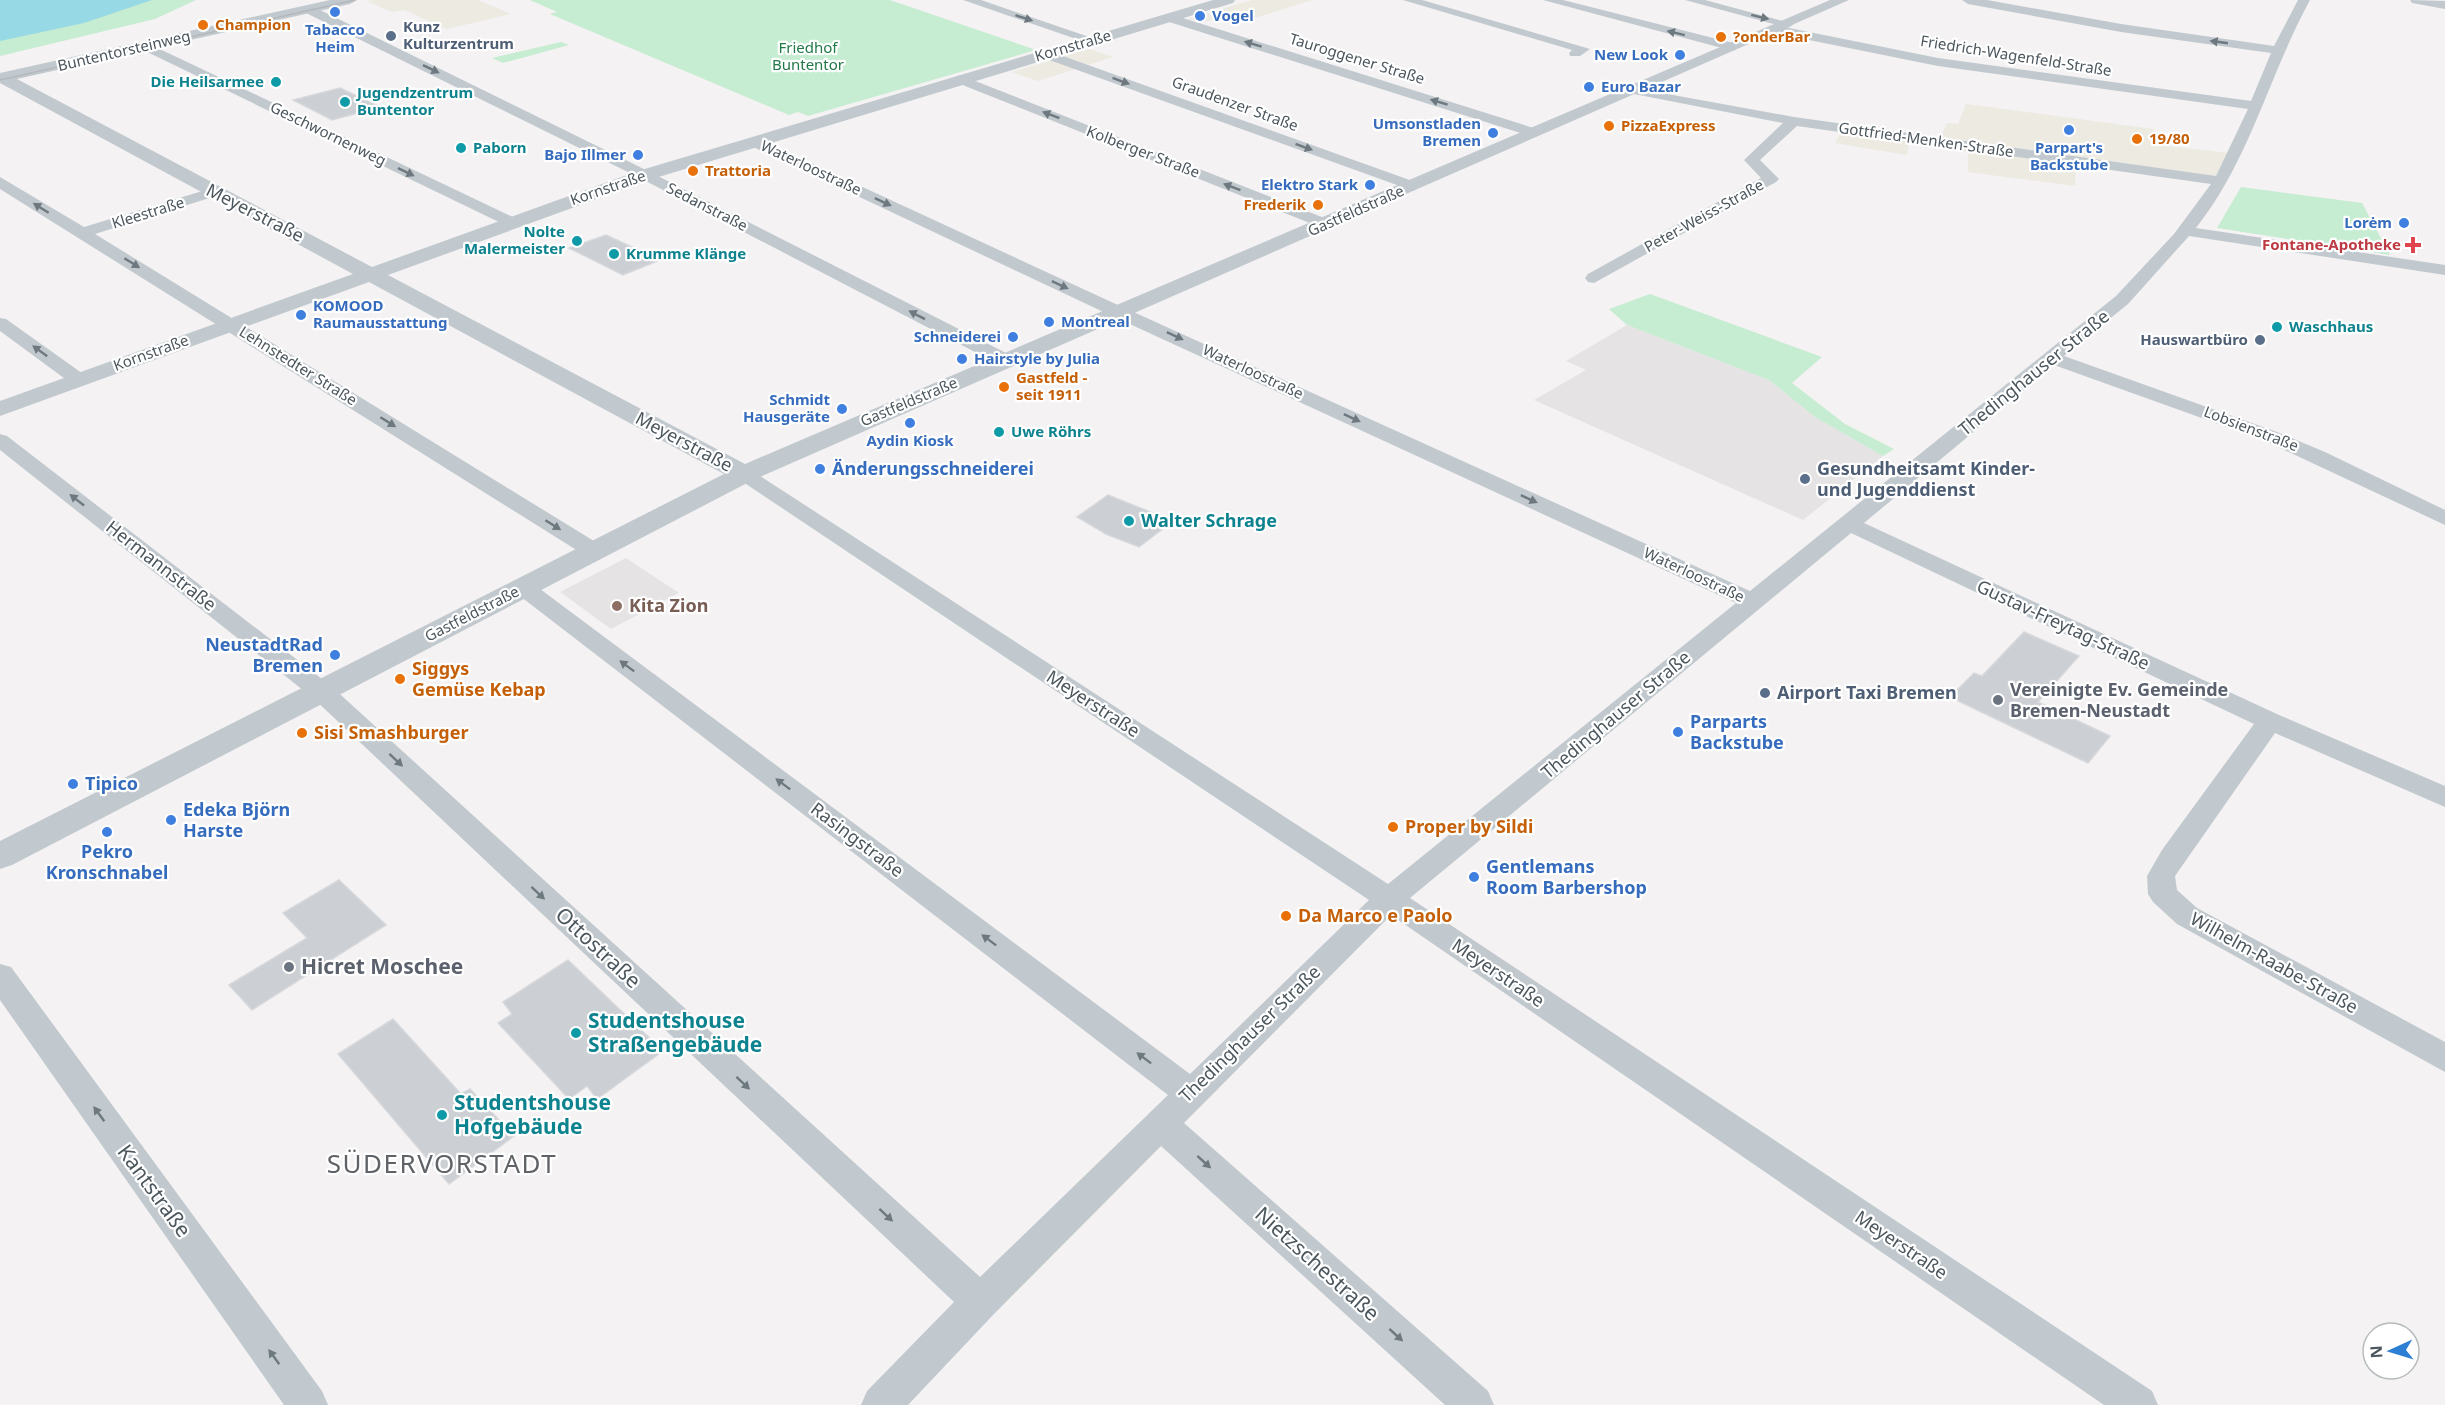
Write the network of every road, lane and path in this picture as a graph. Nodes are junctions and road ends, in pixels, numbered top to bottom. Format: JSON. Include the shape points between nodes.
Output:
{"nodes":[{"id":1,"x":350,"y":0,"type":"edge"},
{"id":2,"x":969,"y":0,"type":"edge"},
{"id":3,"x":1228,"y":0,"type":"edge"},
{"id":4,"x":1409,"y":0,"type":"edge"},
{"id":5,"x":1549,"y":0,"type":"edge"},
{"id":6,"x":1691,"y":0,"type":"edge"},
{"id":7,"x":1840,"y":0,"type":"edge"},
{"id":8,"x":1968,"y":0,"type":"edge"},
{"id":9,"x":2304,"y":0,"type":"edge"},
{"id":10,"x":2417,"y":0,"type":"edge"},
{"id":11,"x":2445,"y":5,"type":"edge"},
{"id":12,"x":308,"y":9,"type":"junction"},
{"id":13,"x":1170,"y":18,"type":"junction"},
{"id":14,"x":1781,"y":26,"type":"junction"},
{"id":15,"x":1092,"y":40,"type":"junction"},
{"id":16,"x":145,"y":46,"type":"junction"},
{"id":17,"x":1732,"y":47,"type":"junction"},
{"id":18,"x":2276,"y":51,"type":"junction"},
{"id":19,"x":1575,"y":53,"type":"dead end"},
{"id":20,"x":1046,"y":54,"type":"junction"},
{"id":21,"x":1,"y":78,"type":"edge"},
{"id":22,"x":960,"y":80,"type":"junction"},
{"id":23,"x":1634,"y":90,"type":"junction"},
{"id":24,"x":2255,"y":106,"type":"junction"},
{"id":25,"x":1794,"y":121,"type":"junction"},
{"id":26,"x":1535,"y":133,"type":"junction"},
{"id":27,"x":754,"y":142,"type":"junction"},
{"id":28,"x":645,"y":175,"type":"junction"},
{"id":29,"x":2220,"y":181,"type":"junction"},
{"id":30,"x":0,"y":182,"type":"edge"},
{"id":31,"x":1413,"y":186,"type":"junction"},
{"id":32,"x":214,"y":192,"type":"junction"},
{"id":33,"x":511,"y":222,"type":"junction"},
{"id":34,"x":1326,"y":224,"type":"junction"},
{"id":35,"x":2185,"y":231,"type":"junction"},
{"id":36,"x":82,"y":233,"type":"junction"},
{"id":37,"x":2445,"y":270,"type":"edge"},
{"id":38,"x":370,"y":273,"type":"junction"},
{"id":39,"x":1594,"y":278,"type":"dead end"},
{"id":40,"x":1122,"y":312,"type":"junction"},
{"id":41,"x":0,"y":323,"type":"edge"},
{"id":42,"x":231,"y":324,"type":"junction"},
{"id":43,"x":2050,"y":358,"type":"junction"},
{"id":44,"x":1006,"y":361,"type":"junction"},
{"id":45,"x":79,"y":380,"type":"junction"},
{"id":46,"x":0,"y":409,"type":"edge"},
{"id":47,"x":0,"y":440,"type":"edge"},
{"id":48,"x":744,"y":474,"type":"junction"},
{"id":49,"x":2445,"y":518,"type":"edge"},
{"id":50,"x":1847,"y":524,"type":"junction"},
{"id":51,"x":594,"y":551,"type":"junction"},
{"id":52,"x":524,"y":588,"type":"junction"},
{"id":53,"x":1752,"y":601,"type":"junction"},
{"id":54,"x":322,"y":692,"type":"junction"},
{"id":55,"x":2270,"y":721,"type":"junction"},
{"id":56,"x":2445,"y":797,"type":"edge"},
{"id":57,"x":0,"y":856,"type":"edge"},
{"id":58,"x":1389,"y":899,"type":"junction"},
{"id":59,"x":0,"y":976,"type":"edge"},
{"id":60,"x":2445,"y":1058,"type":"edge"},
{"id":61,"x":1191,"y":1093,"type":"junction"},
{"id":62,"x":1160,"y":1123,"type":"junction"},
{"id":63,"x":980,"y":1302,"type":"junction"},
{"id":64,"x":308,"y":1405,"type":"edge"},
{"id":65,"x":881,"y":1405,"type":"edge"},
{"id":66,"x":1474,"y":1405,"type":"edge"},
{"id":67,"x":2138,"y":1405,"type":"edge"}],
"edges":[{"from":1,"to":12,"type":"street","name":"Buntentorsteinweg"},
{"from":2,"to":15,"type":"street","one_way":true},
{"from":3,"to":13,"type":"street","name":"Kornstraße"},
{"from":4,"to":19,"type":"street","via":[[1584,49]]},
{"from":17,"to":5,"type":"street","one_way":true},
{"from":6,"to":14,"type":"street","name":"Friedrich-Wagenfeld-Straße","one_way":true},
{"from":7,"to":14,"type":"street","name":"Gastfeldstraße"},
{"from":18,"to":8,"type":"street","one_way":true,"via":[[2112,27]]},
{"from":9,"to":18,"type":"street","name":"Thedinghauser Straße"},
{"from":10,"to":11,"type":"street"},
{"from":12,"to":16,"type":"street","name":"Buntentorsteinweg"},
{"from":12,"to":28,"type":"street","name":"Sedanstraße","one_way":true},
{"from":13,"to":15,"type":"street","name":"Kornstraße"},
{"from":26,"to":13,"type":"street","name":"Tauroggener Straße","one_way":true},
{"from":14,"to":17,"type":"street","name":"Gastfeldstraße"},
{"from":14,"to":24,"type":"street","name":"Friedrich-Wagenfeld-Straße","via":[[1938,62]]},
{"from":15,"to":20,"type":"street","name":"Kornstraße"},
{"from":16,"to":21,"type":"street","name":"Buntentorsteinweg"},
{"from":16,"to":33,"type":"street","name":"Geschwornenweg","one_way":true},
{"from":17,"to":23,"type":"street","name":"Gastfeldstraße"},
{"from":18,"to":24,"type":"street","name":"Thedinghauser Straße"},
{"from":20,"to":22,"type":"street","name":"Kornstraße"},
{"from":20,"to":31,"type":"street","name":"Graudenzer Straße","one_way":true},
{"from":21,"to":32,"type":"street","name":"Meyerstraße"},
{"from":22,"to":27,"type":"street","name":"Kornstraße"},
{"from":34,"to":22,"type":"street","name":"Kolberger Straße","one_way":true},
{"from":23,"to":25,"type":"street","name":"Gottfried-Menken-Straße"},
{"from":23,"to":26,"type":"street","name":"Gastfeldstraße"},
{"from":24,"to":29,"type":"street","name":"Thedinghauser Straße"},
{"from":25,"to":29,"type":"street","name":"Gottfried-Menken-Straße"},
{"from":25,"to":39,"type":"street","name":"Peter-Weiss-Straße","via":[[1750,160],[1771,178]]},
{"from":26,"to":31,"type":"street","name":"Gastfeldstraße"},
{"from":27,"to":28,"type":"street","name":"Kornstraße"},
{"from":27,"to":40,"type":"street","name":"Waterloostraße","one_way":true},
{"from":28,"to":33,"type":"street","name":"Kornstraße"},
{"from":44,"to":28,"type":"street","name":"Sedanstraße","one_way":true},
{"from":29,"to":35,"type":"street","name":"Thedinghauser Straße"},
{"from":36,"to":30,"type":"street","name":"Lehnstedter Straße","one_way":true},
{"from":31,"to":34,"type":"street","name":"Gastfeldstraße"},
{"from":32,"to":36,"type":"street","name":"Kleestraße"},
{"from":32,"to":38,"type":"street","name":"Meyerstraße"},
{"from":33,"to":38,"type":"street","name":"Kornstraße"},
{"from":34,"to":40,"type":"street","name":"Gastfeldstraße"},
{"from":35,"to":37,"type":"street"},
{"from":35,"to":43,"type":"street","name":"Thedinghauser Straße","via":[[2107,315]]},
{"from":36,"to":42,"type":"street","name":"Lehnstedter Straße","one_way":true},
{"from":38,"to":42,"type":"street","name":"Kornstraße"},
{"from":38,"to":48,"type":"street","name":"Meyerstraße"},
{"from":40,"to":44,"type":"street","name":"Gastfeldstraße"},
{"from":40,"to":53,"type":"street","name":"Waterloostraße","one_way":true},
{"from":45,"to":41,"type":"street","one_way":true},
{"from":42,"to":45,"type":"street","name":"Kornstraße"},
{"from":42,"to":51,"type":"street","name":"Lehnstedter Straße","one_way":true},
{"from":43,"to":49,"type":"street","name":"Lobsienstraße","via":[[2261,432]]},
{"from":43,"to":50,"type":"street","name":"Thedinghauser Straße"},
{"from":44,"to":48,"type":"street","name":"Gastfeldstraße"},
{"from":45,"to":46,"type":"street","name":"Kornstraße"},
{"from":54,"to":47,"type":"street","name":"Hermannstraße","one_way":true},
{"from":48,"to":51,"type":"street","name":"Gastfeldstraße"},
{"from":48,"to":58,"type":"street","name":"Meyerstraße"},
{"from":50,"to":53,"type":"street","name":"Thedinghauser Straße"},
{"from":50,"to":55,"type":"street","name":"Gustav-Freytag-Straße"},
{"from":51,"to":52,"type":"street","name":"Gastfeldstraße"},
{"from":52,"to":54,"type":"street","name":"Gastfeldstraße"},
{"from":61,"to":52,"type":"street","name":"Rasingstraße","one_way":true},
{"from":53,"to":58,"type":"street","name":"Thedinghauser Straße"},
{"from":54,"to":57,"type":"street","name":"Gastfeldstraße"},
{"from":54,"to":63,"type":"street","name":"Ottostraße","one_way":true},
{"from":55,"to":56,"type":"street","name":"Gustav-Freytag-Straße"},
{"from":55,"to":60,"type":"street","name":"Wilhelm-Raabe-Straße","via":[[2160,876],[2163,894],[2187,916]]},
{"from":58,"to":61,"type":"street","name":"Thedinghauser Straße"},
{"from":58,"to":67,"type":"street","name":"Meyerstraße"},
{"from":64,"to":59,"type":"street","name":"Kantstraße","one_way":true},
{"from":61,"to":62,"type":"street","name":"Thedinghauser Straße"},
{"from":62,"to":63,"type":"street","name":"Thedinghauser Straße"},
{"from":62,"to":66,"type":"street","name":"Nietzschestraße","one_way":true},
{"from":63,"to":65,"type":"street","name":"Thedinghauser Straße"}]}
